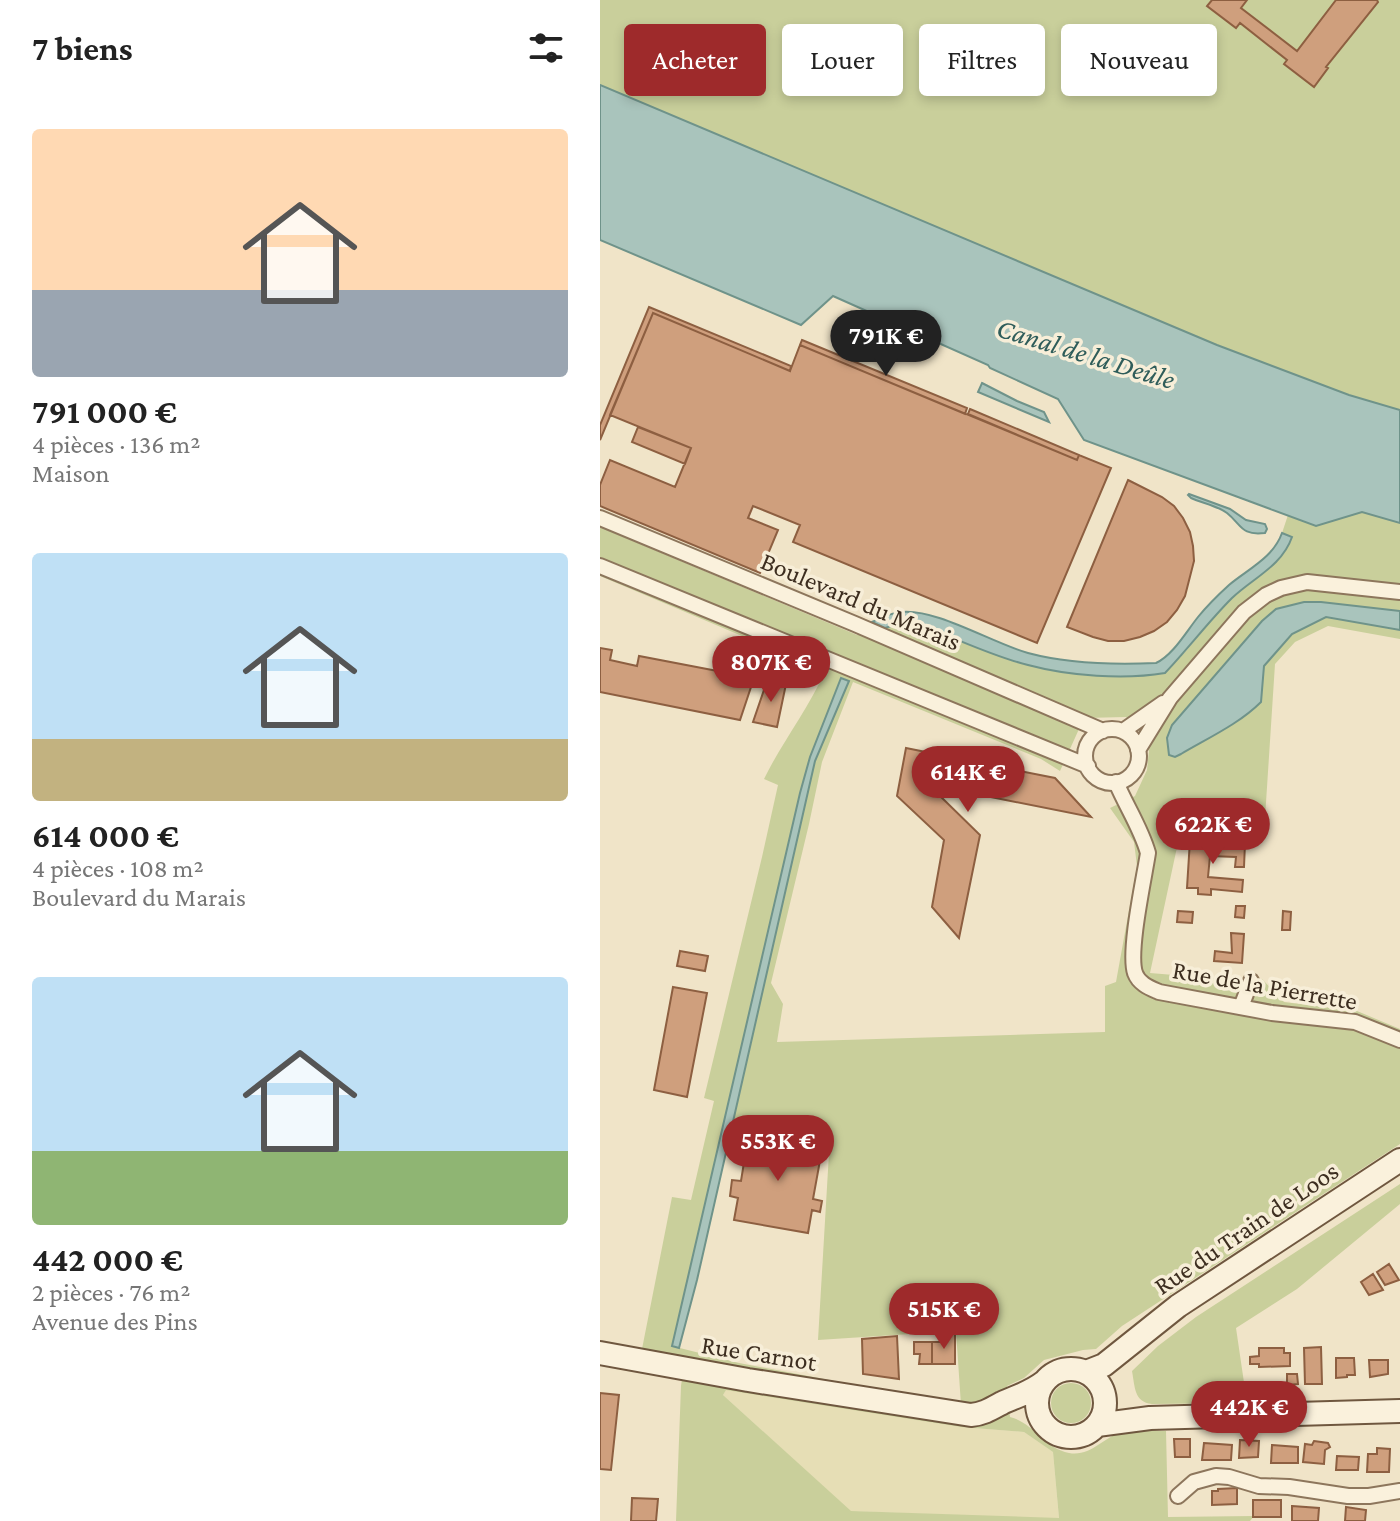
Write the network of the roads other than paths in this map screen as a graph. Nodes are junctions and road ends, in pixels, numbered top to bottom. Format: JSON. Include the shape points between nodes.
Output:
{"nodes":[{"id":1,"x":600,"y":518,"type":"edge"},
{"id":2,"x":600,"y":566,"type":"edge"},
{"id":3,"x":1400,"y":592,"type":"edge"},
{"id":4,"x":1170,"y":698,"type":"junction"},
{"id":5,"x":1103,"y":731,"type":"junction"},
{"id":6,"x":1123,"y":731,"type":"junction"},
{"id":7,"x":1138,"y":750,"type":"junction"},
{"id":8,"x":1088,"y":766,"type":"junction"},
{"id":9,"x":1116,"y":782,"type":"junction"},
{"id":10,"x":1155,"y":974,"type":"dead end"},
{"id":11,"x":1251,"y":981,"type":"dead end"},
{"id":12,"x":1153,"y":989,"type":"junction"},
{"id":13,"x":1241,"y":1007,"type":"junction"},
{"id":14,"x":1400,"y":1040,"type":"edge"},
{"id":15,"x":1400,"y":1160,"type":"edge"},
{"id":16,"x":1127,"y":1347,"type":"junction"},
{"id":17,"x":600,"y":1353,"type":"edge"},
{"id":18,"x":1086,"y":1372,"type":"junction"},
{"id":19,"x":1044,"y":1382,"type":"junction"},
{"id":20,"x":1104,"y":1394,"type":"junction"},
{"id":21,"x":991,"y":1410,"type":"junction"},
{"id":22,"x":1400,"y":1411,"type":"edge"},
{"id":23,"x":1150,"y":1418,"type":"junction"},
{"id":24,"x":1043,"y":1422,"type":"junction"},
{"id":25,"x":1097,"y":1425,"type":"junction"},
{"id":26,"x":1400,"y":1491,"type":"edge"},
{"id":27,"x":1178,"y":1496,"type":"dead end"}],
"edges":[{"from":1,"to":5,"type":"street","name":"Boulevard du Marais"},
{"from":2,"to":8,"type":"street"},
{"from":3,"to":4,"type":"street","via":[[1316,582],[1281,588],[1244,612]]},
{"from":4,"to":6,"type":"street"},
{"from":4,"to":7,"type":"street"},
{"from":5,"to":6,"type":"street"},
{"from":5,"to":8,"type":"street","via":[[1086,749]]},
{"from":6,"to":7,"type":"street"},
{"from":7,"to":9,"type":"street","via":[[1137,767]]},
{"from":8,"to":9,"type":"street","via":[[1099,779]]},
{"from":9,"to":12,"type":"street","name":"Rue de la Pierrette","via":[[1148,853],[1132,955],[1135,974]]},
{"from":10,"to":12,"type":"street"},
{"from":11,"to":13,"type":"street"},
{"from":12,"to":13,"type":"street","name":"Rue de la Pierrette"},
{"from":13,"to":14,"type":"street","name":"Rue de la Pierrette","via":[[1355,1022]]},
{"from":15,"to":16,"type":"street","name":"Rue du Train de Loos","via":[[1178,1306]]},
{"from":16,"to":18,"type":"street","name":"Rue du Train de Loos"},
{"from":16,"to":20,"type":"street","name":"Rue du Train de Loos"},
{"from":17,"to":21,"type":"street","name":"Rue Carnot","via":[[956,1413]]},
{"from":18,"to":19,"type":"street","via":[[1061,1370]]},
{"from":18,"to":20,"type":"street"},
{"from":19,"to":21,"type":"street","name":"Rue Carnot"},
{"from":19,"to":24,"type":"street","via":[[1037,1402]]},
{"from":20,"to":23,"type":"street","via":[[1125,1413]]},
{"from":20,"to":25,"type":"street"},
{"from":21,"to":24,"type":"street","name":"Rue Carnot","via":[[1019,1409]]},
{"from":22,"to":23,"type":"street"},
{"from":23,"to":25,"type":"street"},
{"from":24,"to":25,"type":"street","via":[[1072,1437]]},
{"from":26,"to":27,"type":"street","via":[[1348,1496],[1216,1476],[1194,1482]]}]}
